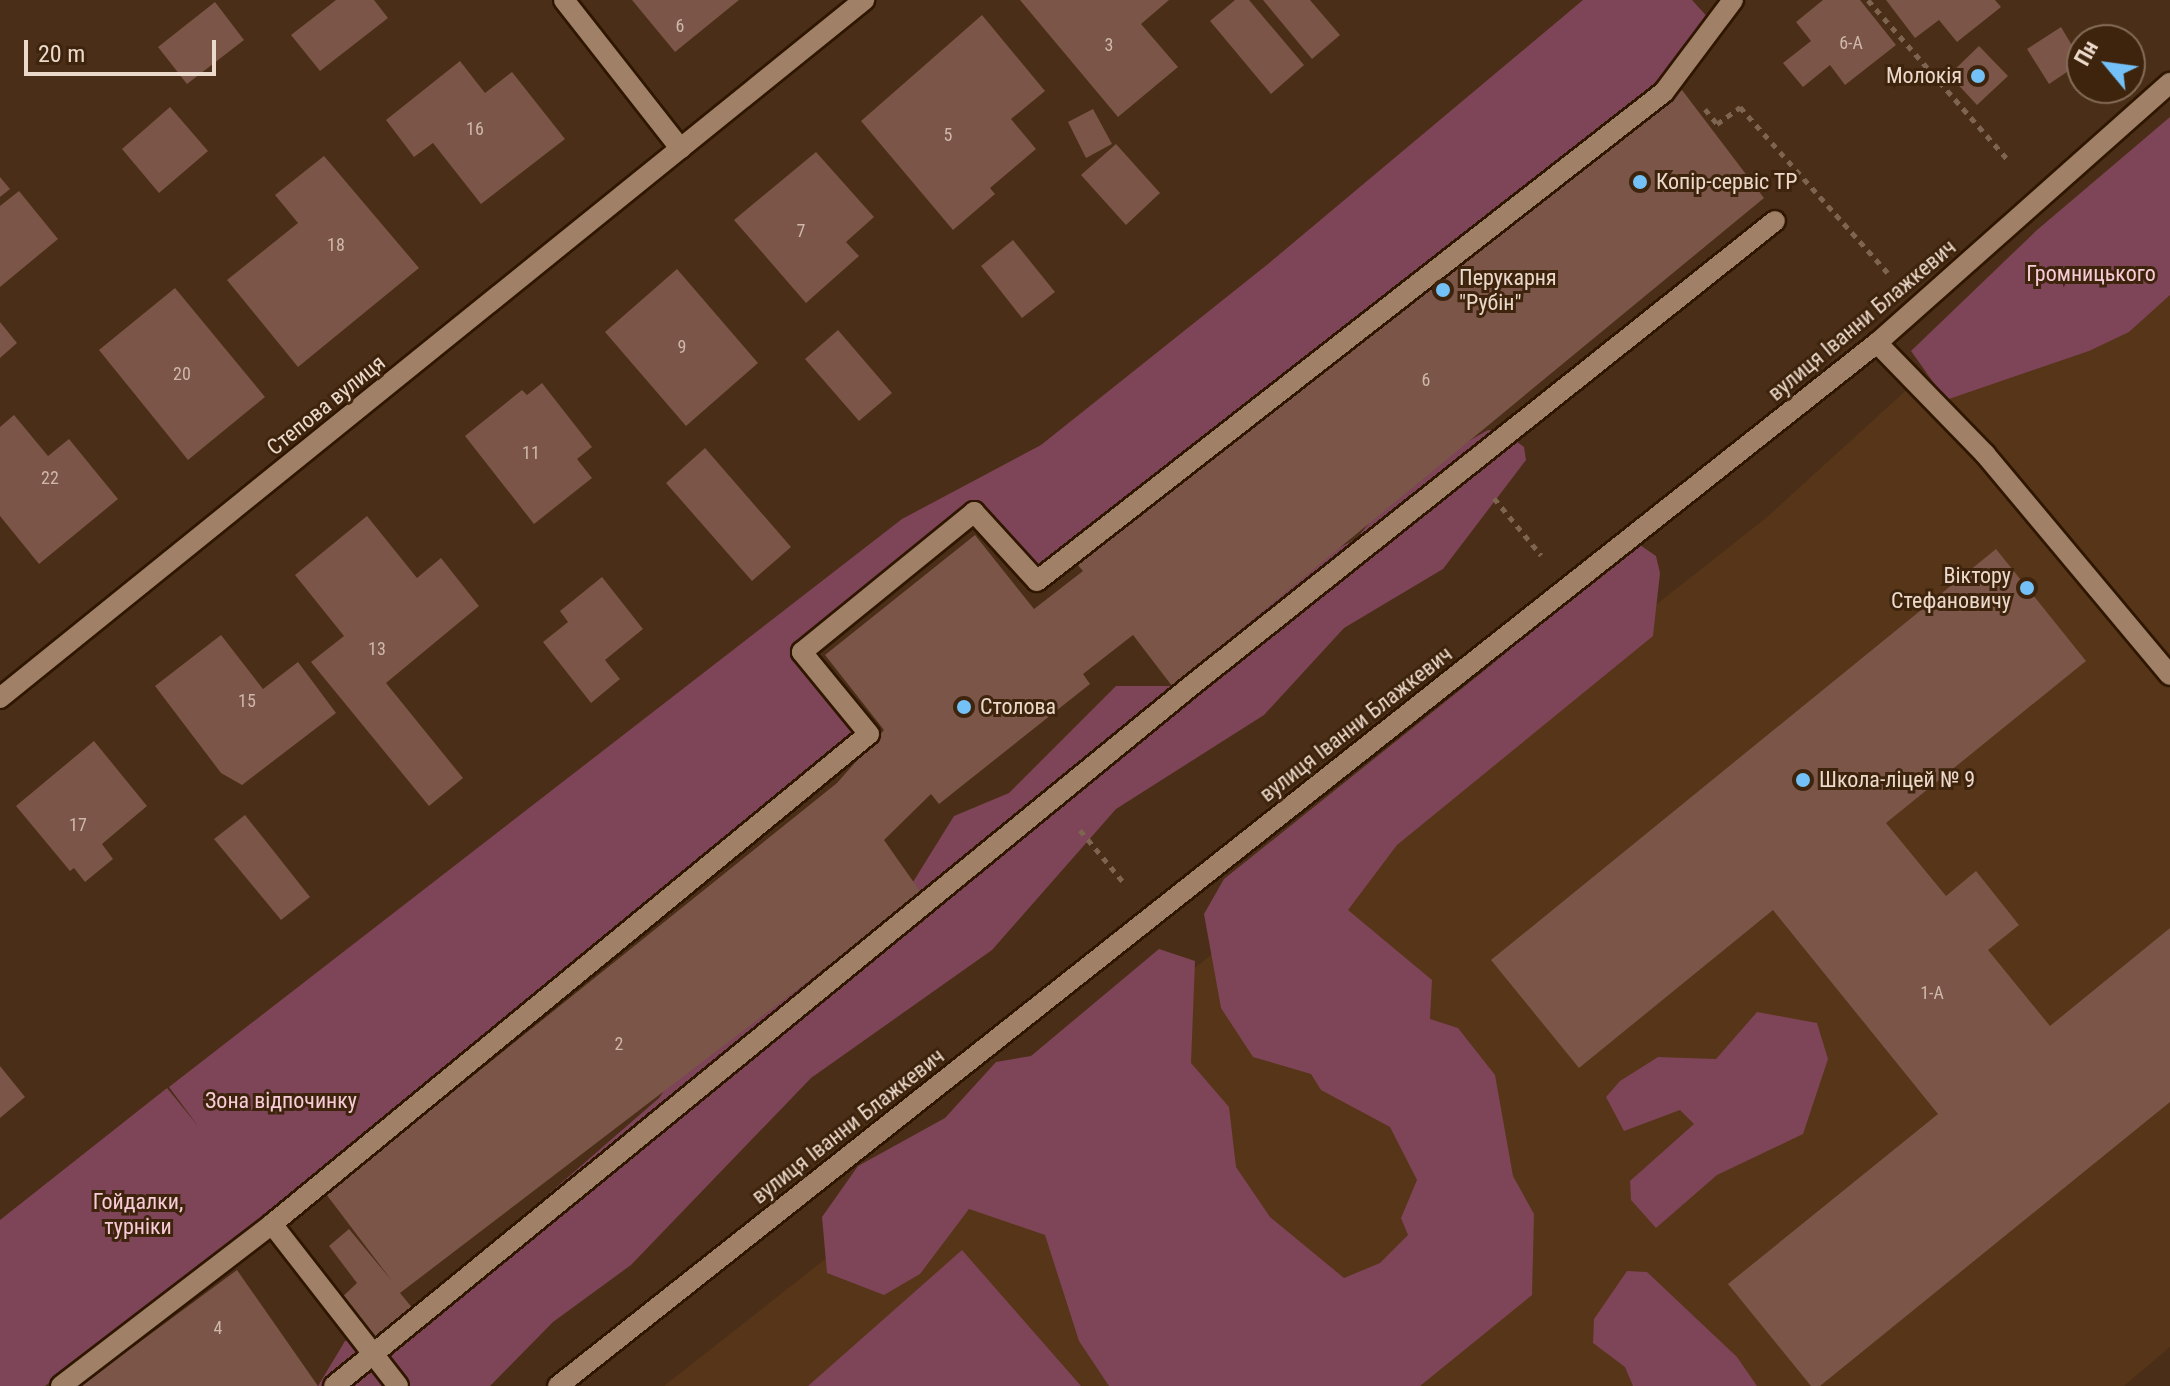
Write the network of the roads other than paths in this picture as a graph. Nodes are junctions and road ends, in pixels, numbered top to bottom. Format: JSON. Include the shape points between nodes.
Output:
{"nodes":[{"id":1,"x":564,"y":0,"type":"edge"},
{"id":2,"x":864,"y":0,"type":"edge"},
{"id":3,"x":1733,"y":0,"type":"edge"},
{"id":4,"x":2170,"y":83,"type":"edge"},
{"id":5,"x":681,"y":149,"type":"junction"},
{"id":6,"x":1775,"y":221,"type":"dead end"},
{"id":7,"x":1877,"y":343,"type":"junction"},
{"id":8,"x":2170,"y":675,"type":"edge"},
{"id":9,"x":0,"y":698,"type":"edge"},
{"id":10,"x":272,"y":1224,"type":"junction"},
{"id":11,"x":61,"y":1386,"type":"edge"},
{"id":12,"x":334,"y":1386,"type":"edge"},
{"id":13,"x":398,"y":1386,"type":"edge"},
{"id":14,"x":558,"y":1386,"type":"edge"}],
"edges":[{"from":1,"to":5,"type":"street"},
{"from":2,"to":5,"type":"street","name":"Степова вулиця"},
{"from":3,"to":10,"type":"street","via":[[1664,92],[1037,581],[974,512],[802,652],[869,734]]},
{"from":4,"to":7,"type":"street","name":"вулиця Іванни Блажкевич"},
{"from":5,"to":9,"type":"street","name":"Степова вулиця"},
{"from":6,"to":12,"type":"street","via":[[1192,685]]},
{"from":7,"to":8,"type":"street","via":[[1985,454]]},
{"from":7,"to":14,"type":"street","name":"вулиця Іванни Блажкевич"},
{"from":10,"to":11,"type":"street"},
{"from":10,"to":13,"type":"street"}]}
